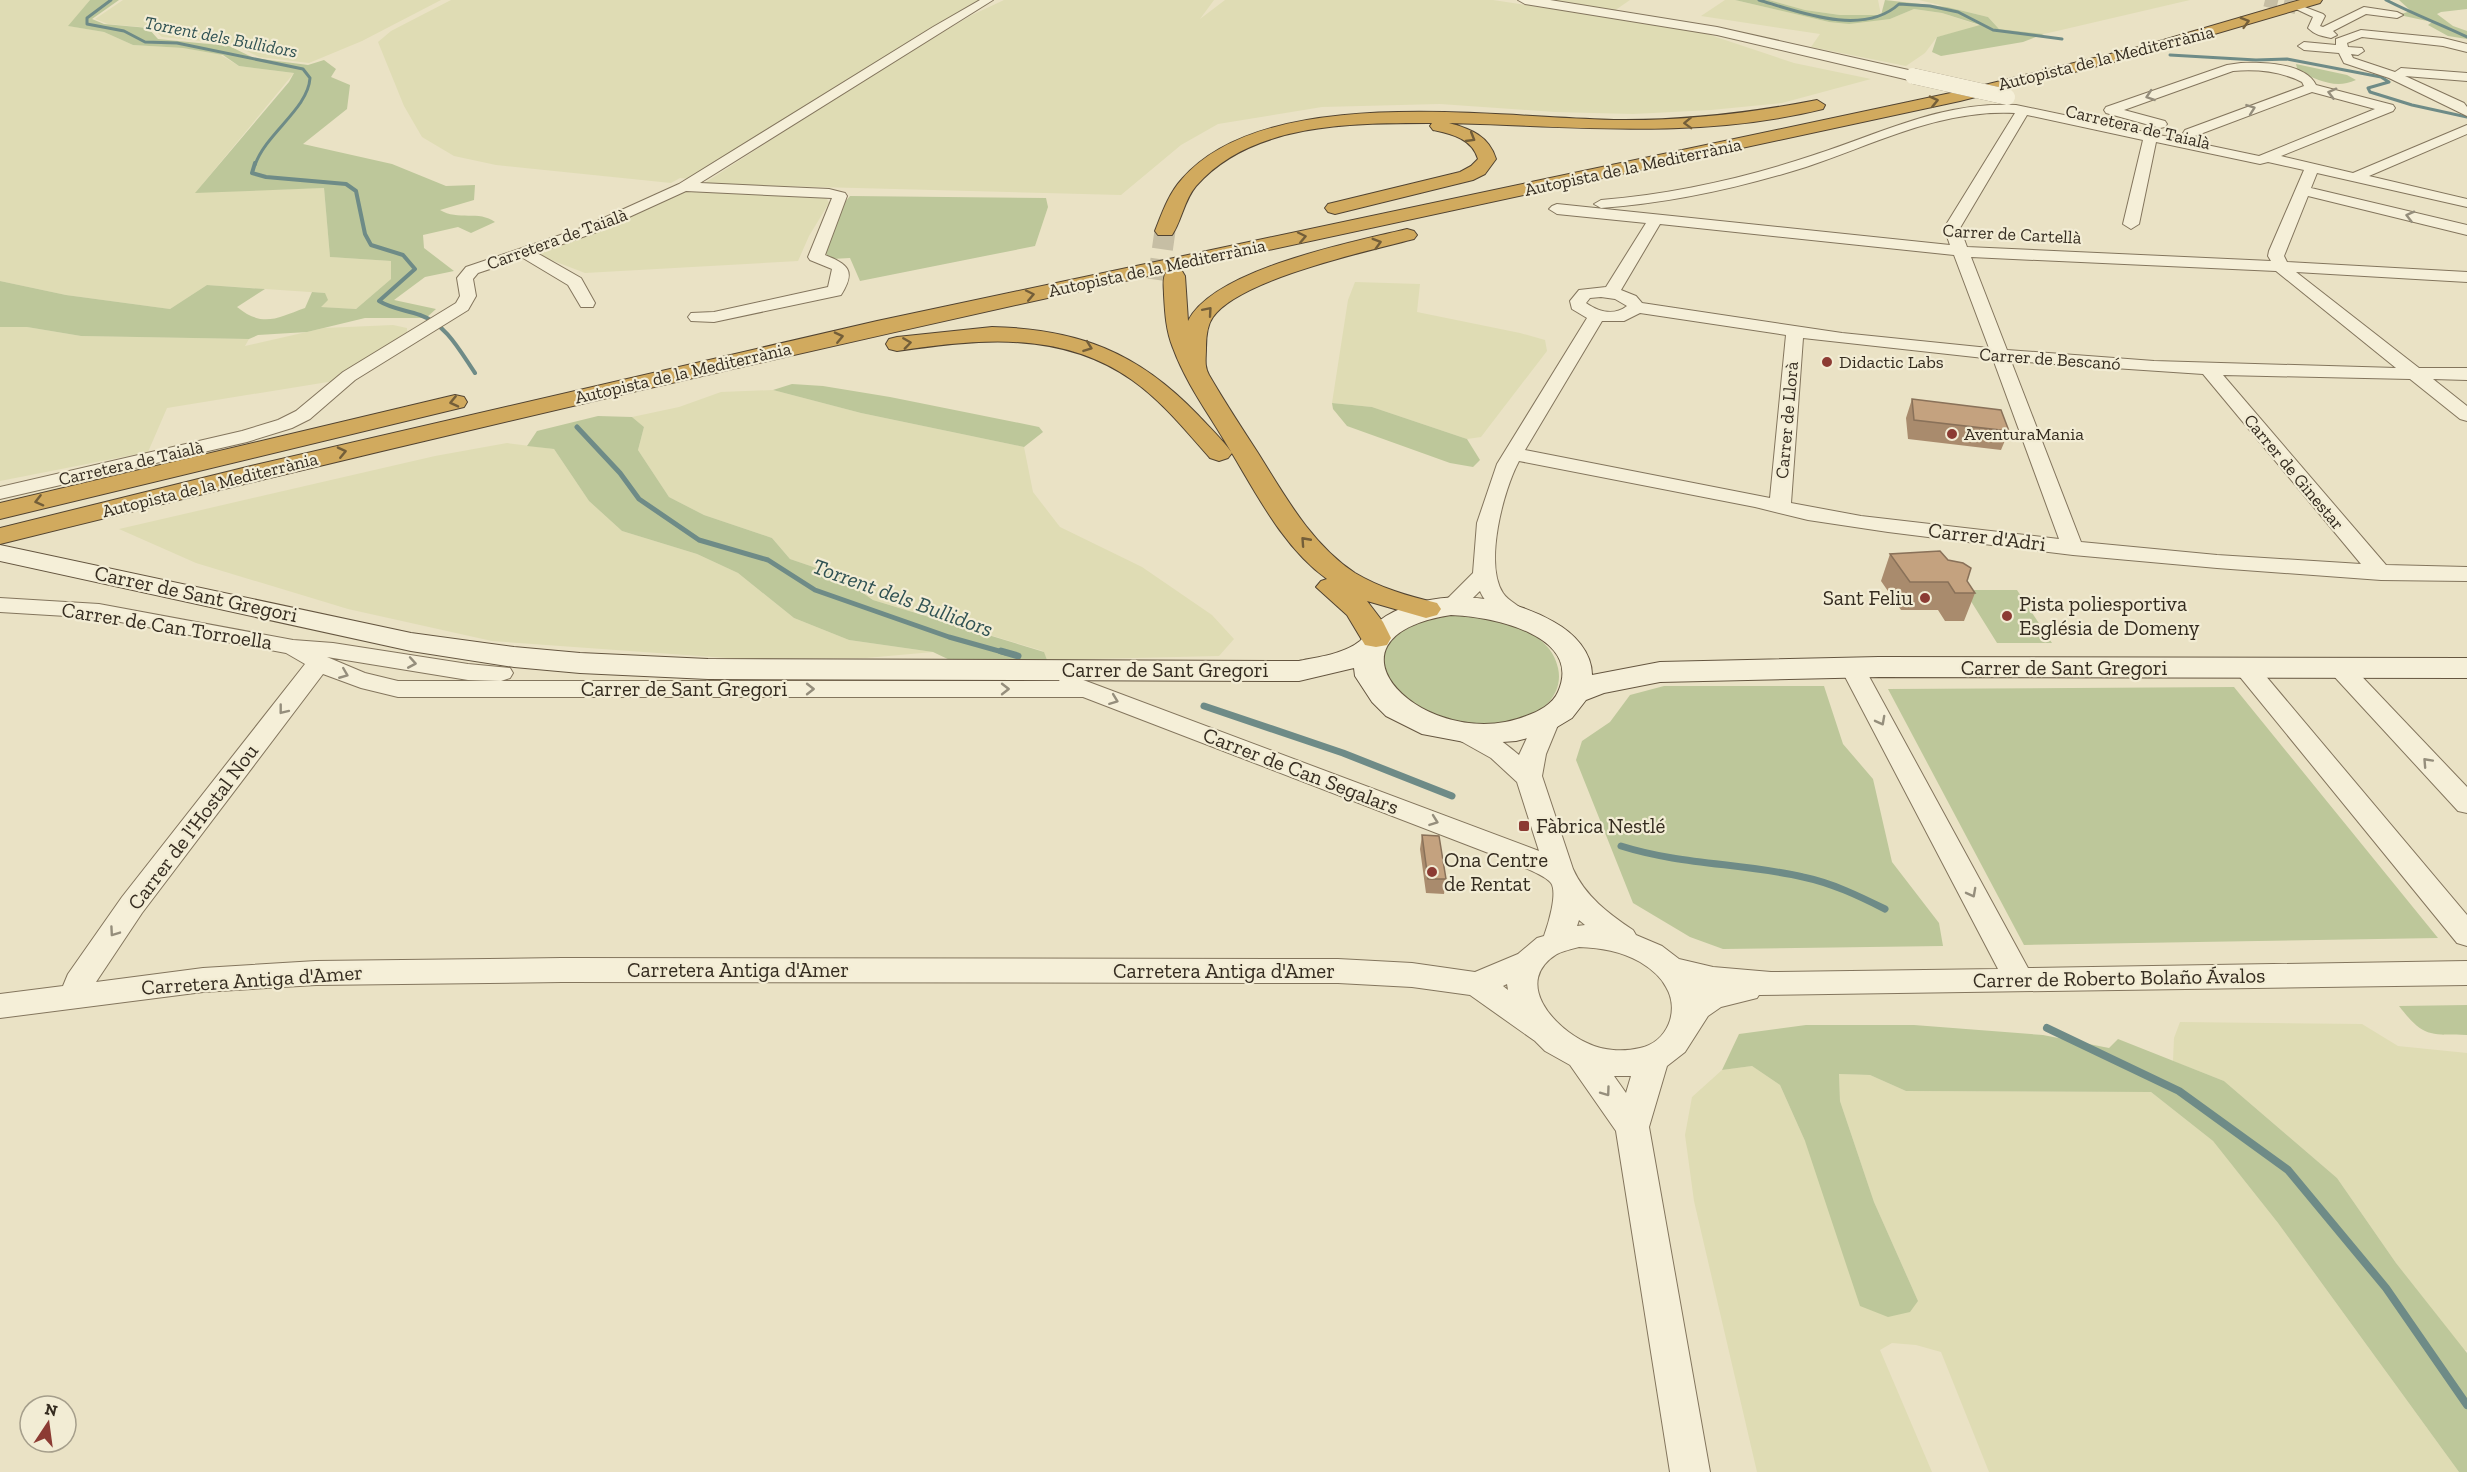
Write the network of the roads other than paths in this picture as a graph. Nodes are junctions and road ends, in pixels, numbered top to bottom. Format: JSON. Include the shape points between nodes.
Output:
{"nodes":[{"id":1,"x":988,"y":0,"type":"edge"},
{"id":2,"x":1525,"y":0,"type":"edge"},
{"id":3,"x":2266,"y":0,"type":"edge"},
{"id":4,"x":2308,"y":4,"type":"edge"},
{"id":5,"x":2391,"y":25,"type":"junction"},
{"id":6,"x":2320,"y":32,"type":"junction"},
{"id":7,"x":2345,"y":41,"type":"junction"},
{"id":8,"x":2446,"y":48,"type":"junction"},
{"id":9,"x":2467,"y":48,"type":"edge"},
{"id":10,"x":2366,"y":52,"type":"dead end"},
{"id":11,"x":2422,"y":60,"type":"dead end"},
{"id":12,"x":2353,"y":62,"type":"junction"},
{"id":13,"x":2405,"y":69,"type":"junction"},
{"id":14,"x":2383,"y":71,"type":"junction"},
{"id":15,"x":2464,"y":73,"type":"edge"},
{"id":16,"x":1906,"y":87,"type":"junction"},
{"id":17,"x":2311,"y":88,"type":"junction"},
{"id":18,"x":1829,"y":102,"type":"dead end"},
{"id":19,"x":2015,"y":106,"type":"junction"},
{"id":20,"x":2464,"y":108,"type":"edge"},
{"id":21,"x":1877,"y":114,"type":"junction"},
{"id":22,"x":2467,"y":129,"type":"edge"},
{"id":23,"x":2190,"y":133,"type":"junction"},
{"id":24,"x":2150,"y":138,"type":"junction"},
{"id":25,"x":2264,"y":156,"type":"junction"},
{"id":26,"x":2312,"y":168,"type":"junction"},
{"id":27,"x":2355,"y":177,"type":"junction"},
{"id":28,"x":684,"y":187,"type":"junction"},
{"id":29,"x":2302,"y":190,"type":"junction"},
{"id":30,"x":2467,"y":192,"type":"edge"},
{"id":31,"x":2450,"y":199,"type":"junction"},
{"id":32,"x":2467,"y":203,"type":"edge"},
{"id":33,"x":1318,"y":212,"type":"dead end"},
{"id":34,"x":1655,"y":220,"type":"junction"},
{"id":35,"x":2130,"y":224,"type":"dead end"},
{"id":36,"x":2467,"y":230,"type":"edge"},
{"id":37,"x":1959,"y":251,"type":"junction"},
{"id":38,"x":524,"y":252,"type":"junction"},
{"id":39,"x":2282,"y":267,"type":"junction"},
{"id":40,"x":2467,"y":277,"type":"edge"},
{"id":41,"x":1611,"y":293,"type":"junction"},
{"id":42,"x":587,"y":303,"type":"dead end"},
{"id":43,"x":1636,"y":307,"type":"junction"},
{"id":44,"x":1597,"y":315,"type":"junction"},
{"id":45,"x":697,"y":317,"type":"dead end"},
{"id":46,"x":806,"y":323,"type":"dead end"},
{"id":47,"x":1795,"y":333,"type":"junction"},
{"id":48,"x":2000,"y":356,"type":"junction"},
{"id":49,"x":1194,"y":365,"type":"junction"},
{"id":50,"x":2208,"y":369,"type":"junction"},
{"id":51,"x":2415,"y":374,"type":"junction"},
{"id":52,"x":2467,"y":374,"type":"edge"},
{"id":53,"x":479,"y":396,"type":"dead end"},
{"id":54,"x":2467,"y":415,"type":"edge"},
{"id":55,"x":475,"y":421,"type":"junction"},
{"id":56,"x":1219,"y":453,"type":"junction"},
{"id":57,"x":1513,"y":454,"type":"junction"},
{"id":58,"x":0,"y":493,"type":"edge"},
{"id":59,"x":1780,"y":508,"type":"junction"},
{"id":60,"x":0,"y":511,"type":"edge"},
{"id":61,"x":2,"y":548,"type":"edge"},
{"id":62,"x":2073,"y":548,"type":"junction"},
{"id":63,"x":2381,"y":573,"type":"junction"},
{"id":64,"x":2467,"y":574,"type":"edge"},
{"id":65,"x":1484,"y":575,"type":"junction"},
{"id":66,"x":0,"y":605,"type":"edge"},
{"id":67,"x":1438,"y":607,"type":"junction"},
{"id":68,"x":1516,"y":615,"type":"junction"},
{"id":69,"x":1374,"y":643,"type":"junction"},
{"id":70,"x":293,"y":647,"type":"joint"},
{"id":71,"x":1566,"y":648,"type":"junction"},
{"id":72,"x":326,"y":657,"type":"junction"},
{"id":73,"x":2245,"y":668,"type":"junction"},
{"id":74,"x":2340,"y":668,"type":"junction"},
{"id":75,"x":2467,"y":668,"type":"edge"},
{"id":76,"x":708,"y":669,"type":"junction"},
{"id":77,"x":1853,"y":669,"type":"junction"},
{"id":78,"x":1040,"y":670,"type":"junction"},
{"id":79,"x":1299,"y":671,"type":"junction"},
{"id":80,"x":1660,"y":672,"type":"junction"},
{"id":81,"x":1084,"y":689,"type":"junction"},
{"id":82,"x":1378,"y":689,"type":"junction"},
{"id":83,"x":1574,"y":693,"type":"junction"},
{"id":84,"x":1547,"y":720,"type":"junction"},
{"id":85,"x":1466,"y":733,"type":"junction"},
{"id":86,"x":1529,"y":778,"type":"junction"},
{"id":87,"x":2467,"y":804,"type":"edge"},
{"id":88,"x":1564,"y":881,"type":"junction"},
{"id":89,"x":2467,"y":935,"type":"edge"},
{"id":90,"x":1556,"y":942,"type":"junction"},
{"id":91,"x":1630,"y":943,"type":"junction"},
{"id":92,"x":1530,"y":962,"type":"junction"},
{"id":93,"x":1667,"y":968,"type":"junction"},
{"id":94,"x":2467,"y":973,"type":"edge"},
{"id":95,"x":2019,"y":979,"type":"junction"},
{"id":96,"x":1477,"y":984,"type":"junction"},
{"id":97,"x":1771,"y":984,"type":"junction"},
{"id":98,"x":78,"y":995,"type":"junction"},
{"id":99,"x":0,"y":1006,"type":"edge"},
{"id":100,"x":1685,"y":1024,"type":"junction"},
{"id":101,"x":1540,"y":1030,"type":"junction"},
{"id":102,"x":1581,"y":1056,"type":"junction"},
{"id":103,"x":1653,"y":1058,"type":"junction"},
{"id":104,"x":1632,"y":1127,"type":"junction"},
{"id":105,"x":1690,"y":1472,"type":"edge"}],
"edges":[{"from":1,"to":28,"type":"street","name":"Carretera de Taialà"},
{"from":2,"to":16,"type":"street","via":[[1697,27]]},
{"from":3,"to":16,"type":"highway","name":"Autopista de la Mediterrània","via":[[2106,44]]},
{"from":4,"to":6,"type":"street","via":[[2319,16],[2314,28]]},
{"from":21,"to":4,"type":"highway","name":"Autopista de la Mediterrània","one_way":true,"via":[[2148,49]]},
{"from":5,"to":6,"type":"street","via":[[2353,16]]},
{"from":5,"to":7,"type":"street"},
{"from":5,"to":8,"type":"street"},
{"from":6,"to":7,"type":"street"},
{"from":7,"to":8,"type":"street"},
{"from":7,"to":10,"type":"street"},
{"from":7,"to":12,"type":"street","via":[[2346,58]]},
{"from":7,"to":12,"type":"street","via":[[2300,50],[2312,58]]},
{"from":8,"to":9,"type":"street"},
{"from":11,"to":13,"type":"street","via":[[2428,64]]},
{"from":12,"to":14,"type":"street"},
{"from":13,"to":14,"type":"street"},
{"from":13,"to":15,"type":"street"},
{"from":14,"to":20,"type":"street"},
{"from":16,"to":19,"type":"street","bridge":true},
{"from":16,"to":46,"type":"highway","name":"Autopista de la Mediterrània"},
{"from":23,"to":17,"type":"street","one_way":true},
{"from":17,"to":23,"type":"street","one_way":true,"via":[[2307,80],[2285,71],[2236,67],[2111,110]]},
{"from":25,"to":17,"type":"street","one_way":true,"via":[[2388,108]]},
{"from":18,"to":33,"type":"highway","one_way":true,"via":[[1743,118],[1684,123],[1614,125],[1413,117],[1308,125],[1241,145],[1205,167],[1189,182],[1174,208],[1173,230],[1194,194],[1223,165],[1247,149],[1296,133],[1360,123],[1432,125],[1469,136],[1479,142],[1486,154],[1487,159],[1478,170],[1466,176]]},
{"from":19,"to":24,"type":"street","name":"Carretera de Taialà"},
{"from":19,"to":25,"type":"street","name":"Carretera de Taialà"},
{"from":19,"to":34,"type":"street","name":"Carrer de Cartellà","via":[[1944,115],[1800,164],[1721,186],[1668,197],[1557,209]]},
{"from":19,"to":37,"type":"street","via":[[1952,228]]},
{"from":49,"to":21,"type":"highway","one_way":true,"via":[[1196,330],[1204,313],[1236,288],[1430,229]]},
{"from":55,"to":21,"type":"highway","name":"Autopista de la Mediterrània","one_way":true,"via":[[877,328]]},
{"from":22,"to":27,"type":"street"},
{"from":23,"to":25,"type":"street"},
{"from":24,"to":25,"type":"street","name":"Carretera de Taialà","via":[[2250,159]]},
{"from":24,"to":35,"type":"street"},
{"from":25,"to":26,"type":"street","name":"Carretera de Taialà"},
{"from":26,"to":27,"type":"street","name":"Carretera de Taialà"},
{"from":26,"to":29,"type":"street"},
{"from":27,"to":31,"type":"street","name":"Carretera de Taialà"},
{"from":28,"to":38,"type":"street","name":"Carretera de Taialà","via":[[600,226]]},
{"from":28,"to":45,"type":"street","via":[[840,196],[816,257],[840,267],[835,291],[714,317]]},
{"from":36,"to":29,"type":"street","one_way":true},
{"from":29,"to":39,"type":"street","via":[[2277,251]]},
{"from":30,"to":31,"type":"street"},
{"from":31,"to":32,"type":"street","name":"Carretera de Taialà"},
{"from":34,"to":37,"type":"street","name":"Carrer de Cartellà"},
{"from":34,"to":41,"type":"street"},
{"from":37,"to":39,"type":"street","name":"Carrer de Cartellà"},
{"from":37,"to":48,"type":"street"},
{"from":38,"to":42,"type":"street","via":[[575,282]]},
{"from":38,"to":58,"type":"street","name":"Carretera de Taialà","via":[[471,271],[466,276],[468,296],[462,306],[339,383],[295,420],[254,434]]},
{"from":39,"to":40,"type":"street","name":"Carrer de Cartellà"},
{"from":39,"to":51,"type":"street"},
{"from":41,"to":43,"type":"street","via":[[1631,300]]},
{"from":41,"to":44,"type":"street","via":[[1585,294],[1578,301],[1582,309]]},
{"from":43,"to":44,"type":"street","via":[[1623,316]]},
{"from":43,"to":47,"type":"street","name":"Carrer de Bescanó"},
{"from":44,"to":57,"type":"street"},
{"from":47,"to":48,"type":"street","name":"Carrer de Bescanó"},
{"from":47,"to":59,"type":"street","name":"Carrer de Llorà"},
{"from":48,"to":50,"type":"street","name":"Carrer de Bescanó"},
{"from":48,"to":62,"type":"street"},
{"from":49,"to":56,"type":"highway","via":[[1180,336],[1166,278],[1160,307],[1169,348]]},
{"from":67,"to":49,"type":"highway","one_way":true,"via":[[1391,602],[1334,571],[1279,506],[1213,403]]},
{"from":50,"to":51,"type":"street","name":"Carrer de Bescanó"},
{"from":50,"to":63,"type":"street","name":"Carrer de Ginestar"},
{"from":51,"to":52,"type":"street","name":"Carrer de Bescanó"},
{"from":51,"to":54,"type":"street"},
{"from":53,"to":60,"type":"highway","name":"Autopista de la Mediterrània","one_way":true},
{"from":55,"to":56,"type":"highway","one_way":true,"via":[[582,404],[832,354],[1004,332],[1053,337],[1100,352],[1140,375]]},
{"from":61,"to":55,"type":"highway","name":"Autopista de la Mediterrània","one_way":true},
{"from":56,"to":69,"type":"highway","via":[[1272,537],[1299,564],[1363,612],[1371,623]]},
{"from":57,"to":59,"type":"street","name":"Carrer d'Adri"},
{"from":57,"to":65,"type":"street","via":[[1499,483],[1488,523]]},
{"from":59,"to":62,"type":"street","name":"Carrer d'Adri"},
{"from":61,"to":76,"type":"main road","name":"Carrer de Sant Gregori","via":[[411,642],[569,662]]},
{"from":62,"to":63,"type":"street","name":"Carrer d'Adri"},
{"from":63,"to":64,"type":"street","name":"Carrer d'Adri"},
{"from":65,"to":67,"type":"street"},
{"from":65,"to":68,"type":"street","via":[[1494,598]]},
{"from":66,"to":70,"type":"street","name":"Carrer de Can Torroella","via":[[99,611]]},
{"from":67,"to":68,"type":"main road","via":[[1488,608]]},
{"from":67,"to":69,"type":"main road","via":[[1397,620]]},
{"from":68,"to":71,"type":"main road","via":[[1543,627]]},
{"from":69,"to":79,"type":"main road","name":"Carrer de Sant Gregori","via":[[1344,661]]},
{"from":69,"to":82,"type":"main road","via":[[1369,664]]},
{"from":70,"to":72,"type":"street","name":"Carrer de Sant Gregori"},
{"from":71,"to":80,"type":"main road","name":"Carrer de Sant Gregori","via":[[1598,661]]},
{"from":71,"to":83,"type":"main road","via":[[1576,670]]},
{"from":72,"to":76,"type":"street","name":"Carrer de Sant Gregori","one_way":true,"via":[[489,673],[626,674]]},
{"from":72,"to":81,"type":"street","name":"Carrer de Sant Gregori","one_way":true,"via":[[355,679],[422,689]]},
{"from":72,"to":98,"type":"street","name":"Carrer de l'Hostal Nou","one_way":true,"via":[[132,905],[79,982]]},
{"from":73,"to":74,"type":"main road","name":"Carrer de Sant Gregori"},
{"from":73,"to":77,"type":"main road","name":"Carrer de Sant Gregori"},
{"from":73,"to":89,"type":"street"},
{"from":74,"to":75,"type":"main road","name":"Carrer de Sant Gregori"},
{"from":87,"to":74,"type":"street","one_way":true},
{"from":76,"to":78,"type":"main road","name":"Carrer de Sant Gregori"},
{"from":77,"to":80,"type":"main road","name":"Carrer de Sant Gregori"},
{"from":77,"to":95,"type":"street","one_way":true},
{"from":78,"to":79,"type":"main road","name":"Carrer de Sant Gregori"},
{"from":78,"to":81,"type":"street","name":"Carrer de Can Segalars"},
{"from":79,"to":82,"type":"main road","name":"Carrer de Sant Gregori"},
{"from":80,"to":83,"type":"main road","name":"Carrer de Sant Gregori","via":[[1597,684]]},
{"from":81,"to":88,"type":"street","name":"Carrer de Can Segalars","one_way":true,"via":[[1485,840],[1527,857]]},
{"from":82,"to":85,"type":"main road","via":[[1413,717]]},
{"from":83,"to":84,"type":"main road","via":[[1564,708]]},
{"from":84,"to":85,"type":"main road","via":[[1510,732]]},
{"from":84,"to":86,"type":"street","via":[[1534,747]]},
{"from":85,"to":86,"type":"street","via":[[1500,753]]},
{"from":86,"to":88,"type":"street"},
{"from":88,"to":90,"type":"street","via":[[1565,918]]},
{"from":88,"to":91,"type":"street","via":[[1596,919]]},
{"from":90,"to":91,"type":"street","via":[[1592,936]]},
{"from":90,"to":92,"type":"street"},
{"from":91,"to":93,"type":"street"},
{"from":92,"to":96,"type":"street"},
{"from":92,"to":101,"type":"street","via":[[1523,978],[1523,995]]},
{"from":93,"to":97,"type":"street","name":"Carrer de Roberto Bolaño Ávalos","via":[[1713,979]]},
{"from":93,"to":100,"type":"street","via":[[1683,991]]},
{"from":94,"to":95,"type":"street","name":"Carrer de Roberto Bolaño Ávalos"},
{"from":95,"to":97,"type":"street","name":"Carrer de Roberto Bolaño Ávalos"},
{"from":96,"to":98,"type":"street","name":"Carretera Antiga d'Amer","via":[[1338,971],[510,970],[316,973],[203,980]]},
{"from":96,"to":101,"type":"street","name":"Carretera Antiga d'Amer"},
{"from":97,"to":100,"type":"street","name":"Carrer de Roberto Bolaño Ávalos","via":[[1706,998],[1694,1008]]},
{"from":98,"to":99,"type":"street","name":"Carretera Antiga d'Amer"},
{"from":100,"to":103,"type":"street","via":[[1674,1044]]},
{"from":101,"to":102,"type":"street"},
{"from":102,"to":103,"type":"street","via":[[1623,1063]]},
{"from":102,"to":104,"type":"street","one_way":true},
{"from":103,"to":104,"type":"street"},
{"from":104,"to":105,"type":"street"}]}
